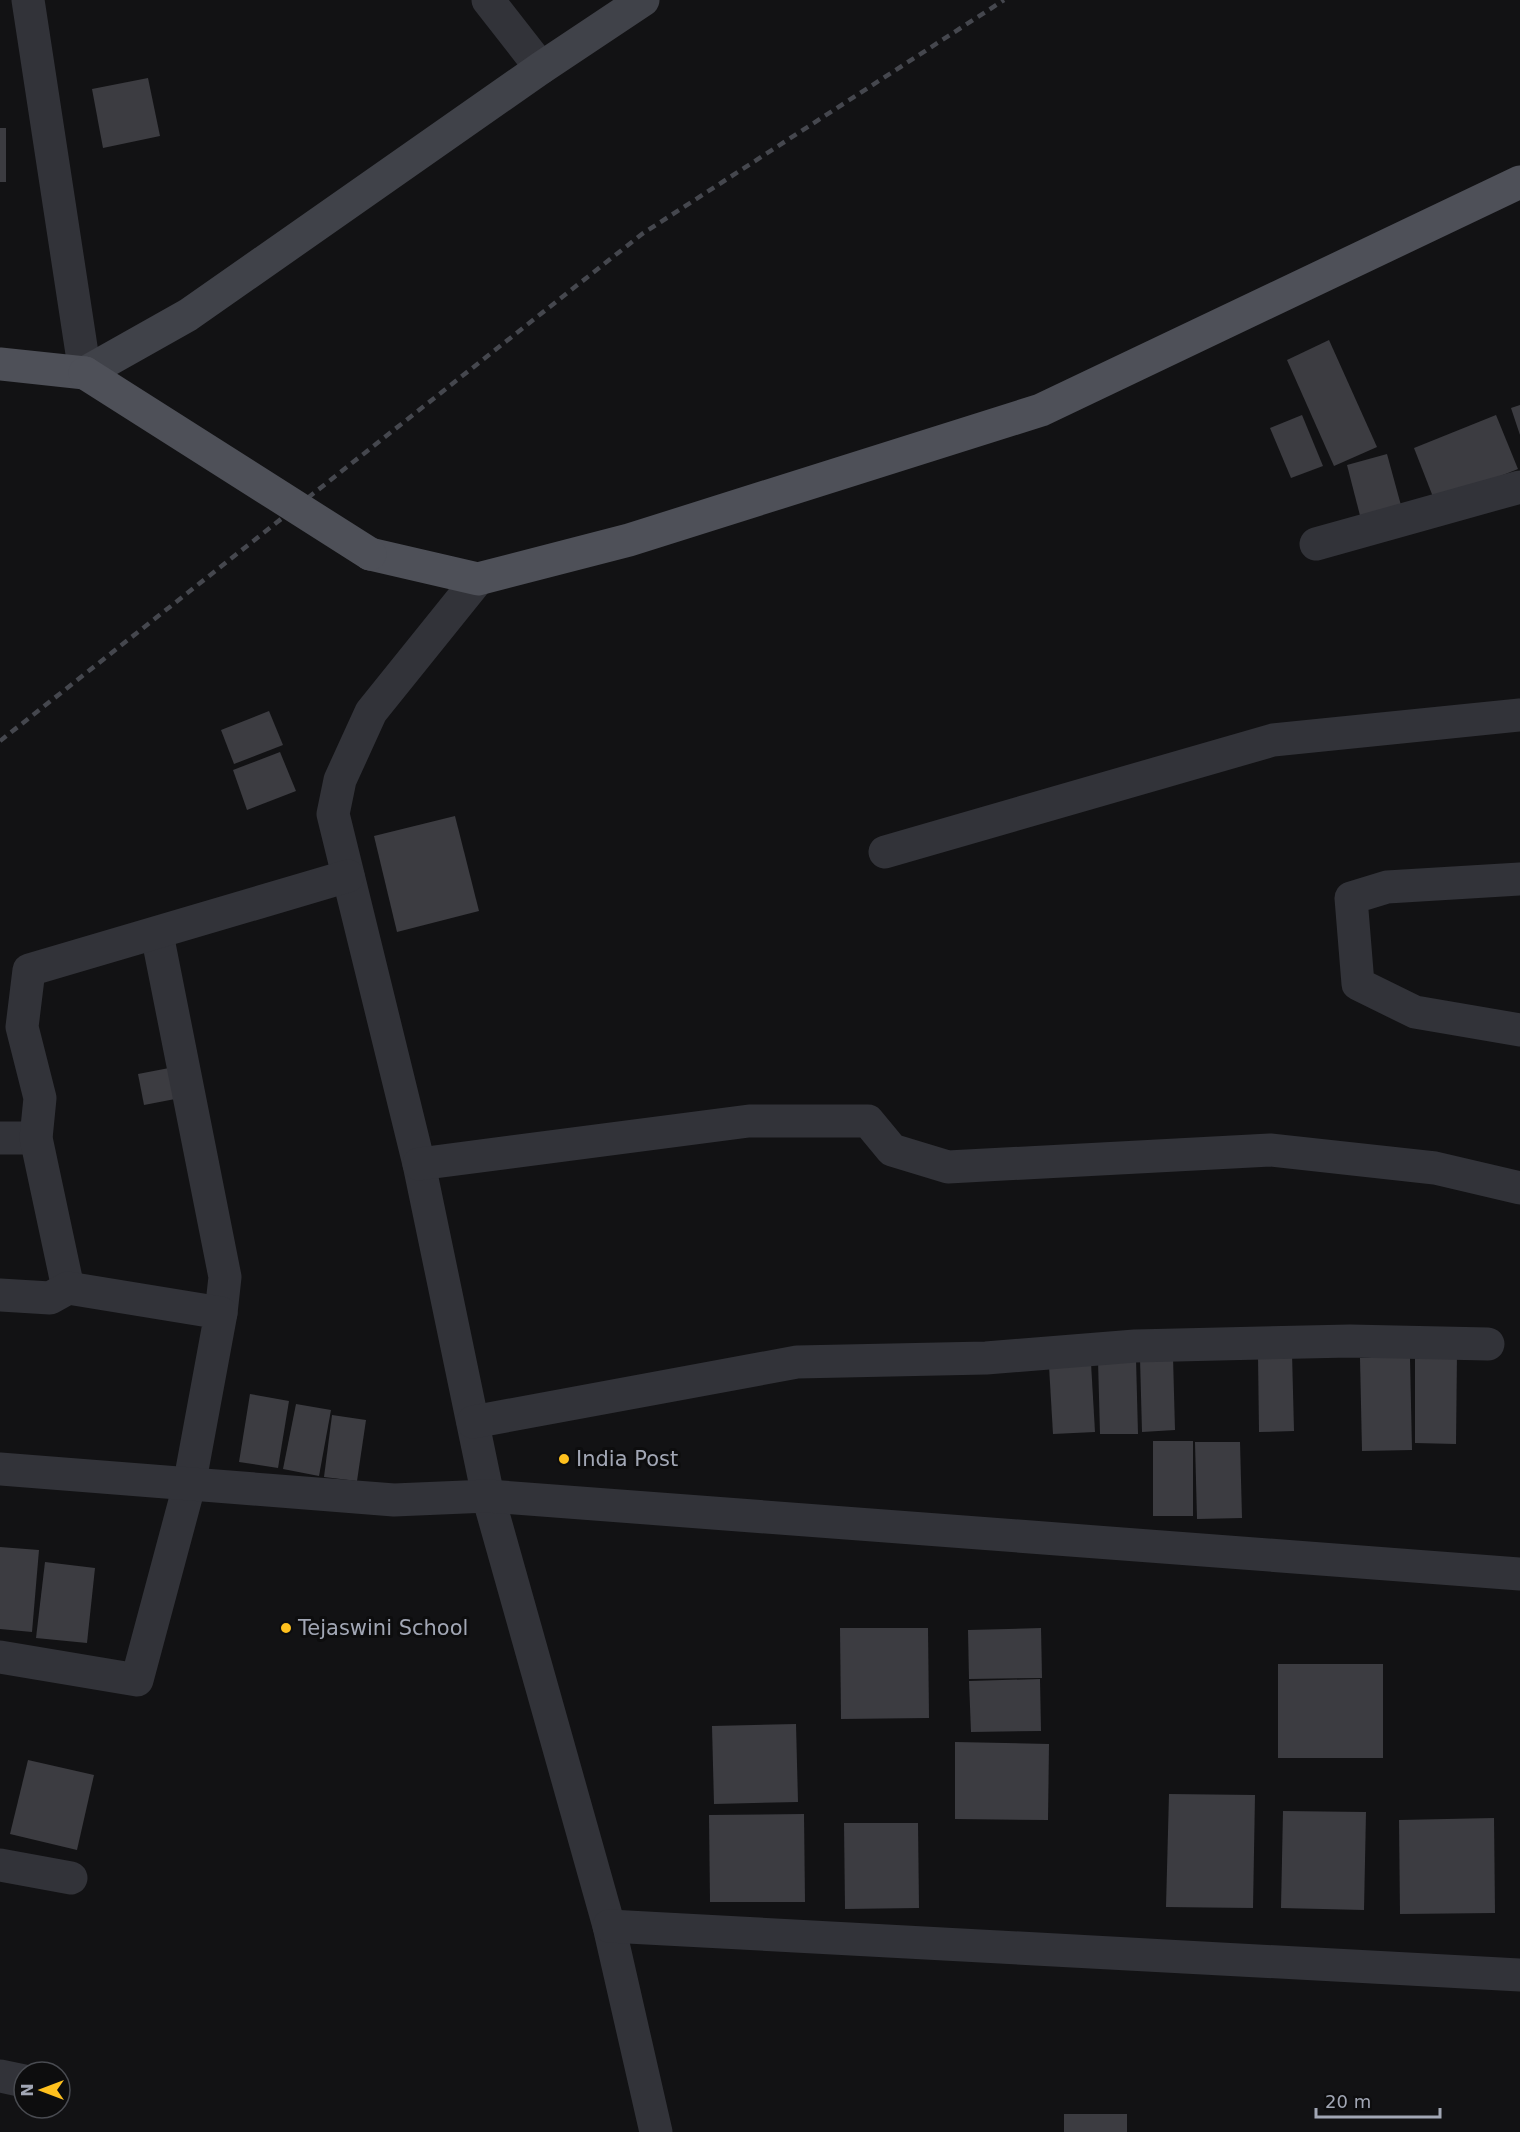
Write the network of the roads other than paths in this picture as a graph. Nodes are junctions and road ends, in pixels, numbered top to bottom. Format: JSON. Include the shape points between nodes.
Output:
{"nodes":[{"id":1,"x":28,"y":0,"type":"edge"},
{"id":2,"x":488,"y":0,"type":"edge"},
{"id":3,"x":643,"y":0,"type":"edge"},
{"id":4,"x":541,"y":68,"type":"junction"},
{"id":5,"x":1520,"y":182,"type":"edge"},
{"id":6,"x":0,"y":364,"type":"edge"},
{"id":7,"x":85,"y":373,"type":"junction"},
{"id":8,"x":1520,"y":487,"type":"edge"},
{"id":9,"x":1316,"y":544,"type":"dead end"},
{"id":10,"x":478,"y":579,"type":"junction"},
{"id":11,"x":1520,"y":715,"type":"edge"},
{"id":12,"x":885,"y":852,"type":"dead end"},
{"id":13,"x":348,"y":876,"type":"junction"},
{"id":14,"x":1520,"y":879,"type":"edge"},
{"id":15,"x":157,"y":934,"type":"junction"},
{"id":16,"x":1520,"y":1030,"type":"edge"},
{"id":17,"x":0,"y":1138,"type":"edge"},
{"id":18,"x":36,"y":1138,"type":"junction"},
{"id":19,"x":419,"y":1164,"type":"junction"},
{"id":20,"x":1520,"y":1188,"type":"edge"},
{"id":21,"x":68,"y":1288,"type":"junction"},
{"id":22,"x":0,"y":1295,"type":"edge"},
{"id":23,"x":221,"y":1313,"type":"junction"},
{"id":24,"x":1488,"y":1344,"type":"dead end"},
{"id":25,"x":473,"y":1422,"type":"junction"},
{"id":26,"x":0,"y":1469,"type":"edge"},
{"id":27,"x":189,"y":1486,"type":"junction"},
{"id":28,"x":488,"y":1496,"type":"junction"},
{"id":29,"x":1520,"y":1574,"type":"edge"},
{"id":30,"x":0,"y":1657,"type":"edge"},
{"id":31,"x":0,"y":1865,"type":"edge"},
{"id":32,"x":71,"y":1878,"type":"dead end"},
{"id":33,"x":609,"y":1926,"type":"junction"},
{"id":34,"x":1520,"y":1975,"type":"edge"},
{"id":35,"x":656,"y":2132,"type":"edge"}],
"edges":[{"from":1,"to":7,"type":"street"},
{"from":2,"to":4,"type":"street"},
{"from":3,"to":4,"type":"street"},
{"from":4,"to":7,"type":"street","via":[[188,315]]},
{"from":5,"to":10,"type":"main road","via":[[1041,410],[629,540]]},
{"from":6,"to":7,"type":"main road"},
{"from":7,"to":10,"type":"main road","bridge":true,"via":[[370,554]]},
{"from":8,"to":9,"type":"street"},
{"from":10,"to":13,"type":"street","via":[[371,712],[340,780],[333,814]]},
{"from":11,"to":12,"type":"street","via":[[1273,740]]},
{"from":13,"to":15,"type":"street"},
{"from":13,"to":19,"type":"street"},
{"from":14,"to":16,"type":"street","via":[[1387,887],[1351,898],[1358,984],[1415,1012]]},
{"from":15,"to":18,"type":"street","via":[[29,970],[22,1027],[40,1098]]},
{"from":15,"to":23,"type":"street","via":[[225,1277]]},
{"from":17,"to":18,"type":"street"},
{"from":18,"to":21,"type":"street"},
{"from":19,"to":20,"type":"street","via":[[749,1121],[868,1121],[892,1150],[948,1167],[1270,1150],[1435,1168]]},
{"from":19,"to":25,"type":"street"},
{"from":21,"to":22,"type":"street","via":[[50,1298]]},
{"from":21,"to":23,"type":"street"},
{"from":23,"to":27,"type":"street"},
{"from":24,"to":25,"type":"street","via":[[1350,1341],[1135,1346],[986,1358],[797,1362]]},
{"from":25,"to":28,"type":"street"},
{"from":26,"to":27,"type":"street"},
{"from":27,"to":28,"type":"street","via":[[394,1500]]},
{"from":27,"to":30,"type":"street","via":[[138,1680]]},
{"from":28,"to":29,"type":"street"},
{"from":28,"to":33,"type":"street"},
{"from":31,"to":32,"type":"street"},
{"from":33,"to":34,"type":"street"},
{"from":33,"to":35,"type":"street"}]}
